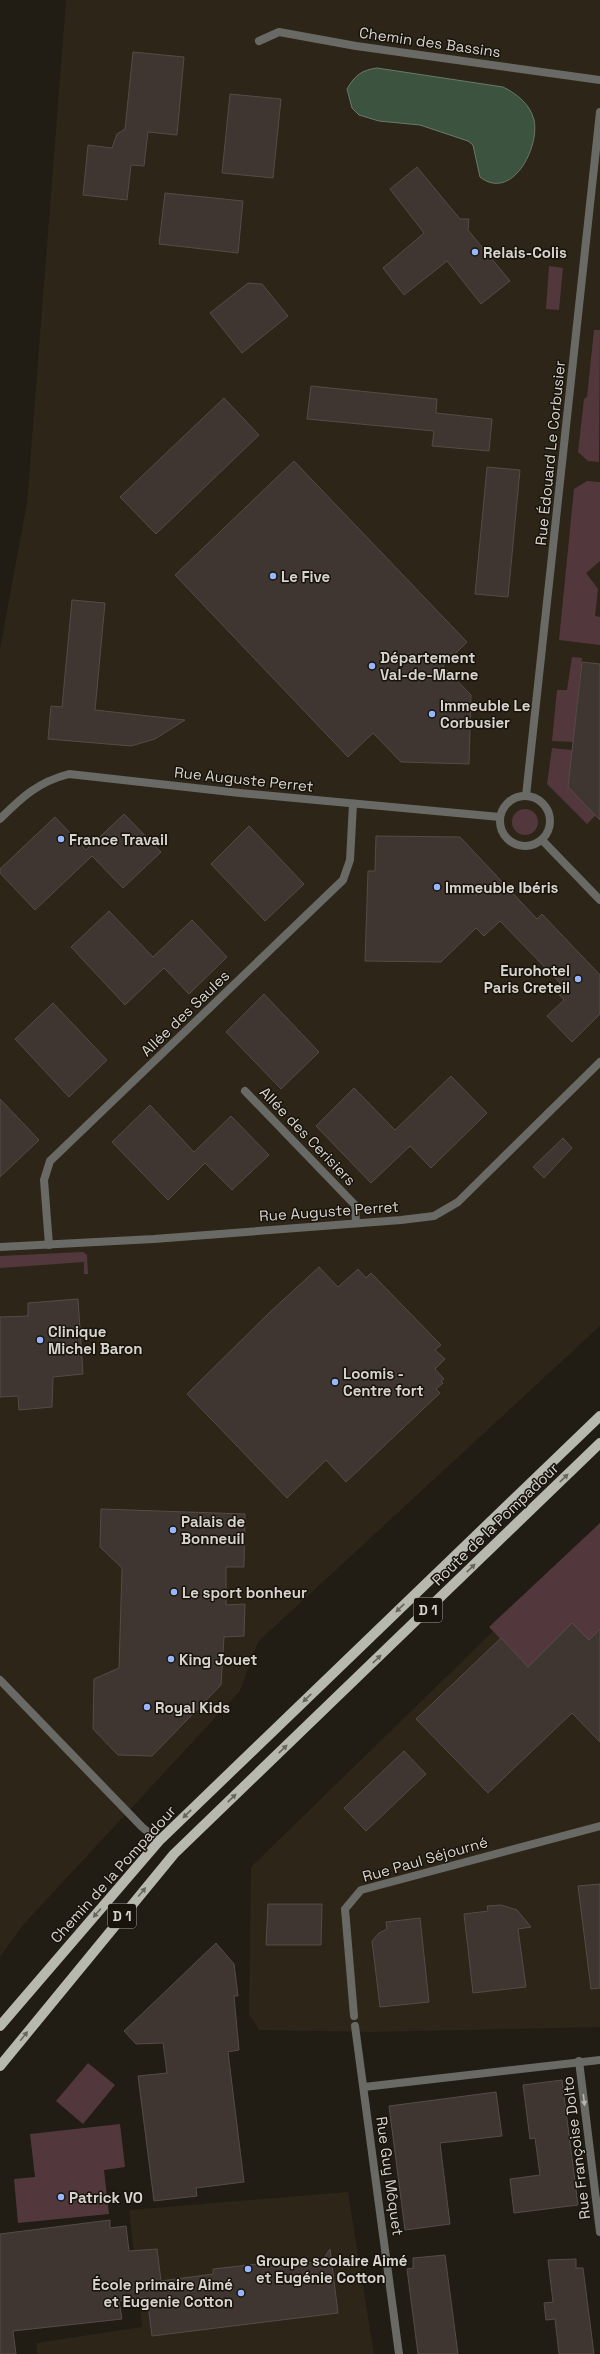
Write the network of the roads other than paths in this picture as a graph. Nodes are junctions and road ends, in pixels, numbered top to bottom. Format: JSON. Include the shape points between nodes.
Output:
{"nodes":[{"id":1,"x":259,"y":41,"type":"dead end"},
{"id":2,"x":600,"y":80,"type":"edge"},
{"id":3,"x":600,"y":112,"type":"edge"},
{"id":4,"x":526,"y":796,"type":"junction"},
{"id":5,"x":353,"y":804,"type":"junction"},
{"id":6,"x":500,"y":817,"type":"junction"},
{"id":7,"x":0,"y":819,"type":"edge"},
{"id":8,"x":542,"y":840,"type":"junction"},
{"id":9,"x":600,"y":900,"type":"edge"},
{"id":10,"x":600,"y":1062,"type":"edge"},
{"id":11,"x":245,"y":1091,"type":"dead end"},
{"id":12,"x":356,"y":1223,"type":"junction"},
{"id":13,"x":50,"y":1245,"type":"junction"},
{"id":14,"x":0,"y":1247,"type":"edge"},
{"id":15,"x":600,"y":1416,"type":"edge"},
{"id":16,"x":600,"y":1443,"type":"edge"},
{"id":17,"x":0,"y":1680,"type":"edge"},
{"id":18,"x":255,"y":1748,"type":"joint"},
{"id":19,"x":600,"y":1826,"type":"edge"},
{"id":20,"x":159,"y":1841,"type":"junction"},
{"id":21,"x":354,"y":2016,"type":"dead end"},
{"id":22,"x":0,"y":2026,"type":"edge"},
{"id":23,"x":355,"y":2026,"type":"dead end"},
{"id":24,"x":600,"y":2060,"type":"edge"},
{"id":25,"x":579,"y":2061,"type":"junction"},
{"id":26,"x":0,"y":2066,"type":"edge"},
{"id":27,"x":364,"y":2087,"type":"junction"},
{"id":28,"x":600,"y":2232,"type":"edge"},
{"id":29,"x":399,"y":2354,"type":"edge"}],
"edges":[{"from":1,"to":2,"type":"street","name":"Chemin des Bassins","via":[[279,32],[356,46]]},
{"from":3,"to":4,"type":"street","name":"Rue Édouard Le Corbusier"},
{"from":4,"to":6,"type":"street","via":[[512,800],[502,810]]},
{"from":4,"to":8,"type":"street","via":[[538,800],[547,809],[550,825]]},
{"from":5,"to":6,"type":"street","name":"Rue Auguste Perret"},
{"from":5,"to":7,"type":"street","name":"Rue Auguste Perret","via":[[69,774],[49,779],[35,787]]},
{"from":5,"to":13,"type":"street","name":"Allée des Saules","via":[[350,860],[343,880],[50,1162],[44,1180]]},
{"from":6,"to":8,"type":"street","via":[[502,832],[513,844],[528,846]]},
{"from":8,"to":9,"type":"street"},
{"from":10,"to":12,"type":"street","name":"Rue Auguste Perret","via":[[458,1202],[434,1216]]},
{"from":11,"to":12,"type":"street","name":"Allée des Cerisiers","via":[[355,1205]]},
{"from":12,"to":13,"type":"street","name":"Rue Auguste Perret"},
{"from":13,"to":14,"type":"street","name":"Rue Auguste Perret"},
{"from":15,"to":18,"type":"main road","name":"Route de la Pompadour","number":"D 1","one_way":true},
{"from":26,"to":16,"type":"main road","name":"Route de la Pompadour","number":"D 1","one_way":true,"via":[[174,1854]]},
{"from":17,"to":20,"type":"street","via":[[142,1827]]},
{"from":18,"to":20,"type":"main road","name":"Chemin de la Pompadour","number":"D 1","one_way":true},
{"from":19,"to":21,"type":"street","name":"Rue Paul Séjourné","via":[[361,1890],[345,1909]]},
{"from":20,"to":22,"type":"main road","name":"Chemin de la Pompadour","number":"D 1","one_way":true},
{"from":23,"to":27,"type":"street","name":"Rue Guy Môquet"},
{"from":24,"to":25,"type":"street"},
{"from":25,"to":27,"type":"street"},
{"from":25,"to":28,"type":"street","name":"Rue Françoise Dolto","one_way":true},
{"from":27,"to":29,"type":"street","name":"Rue Guy Môquet"}]}
